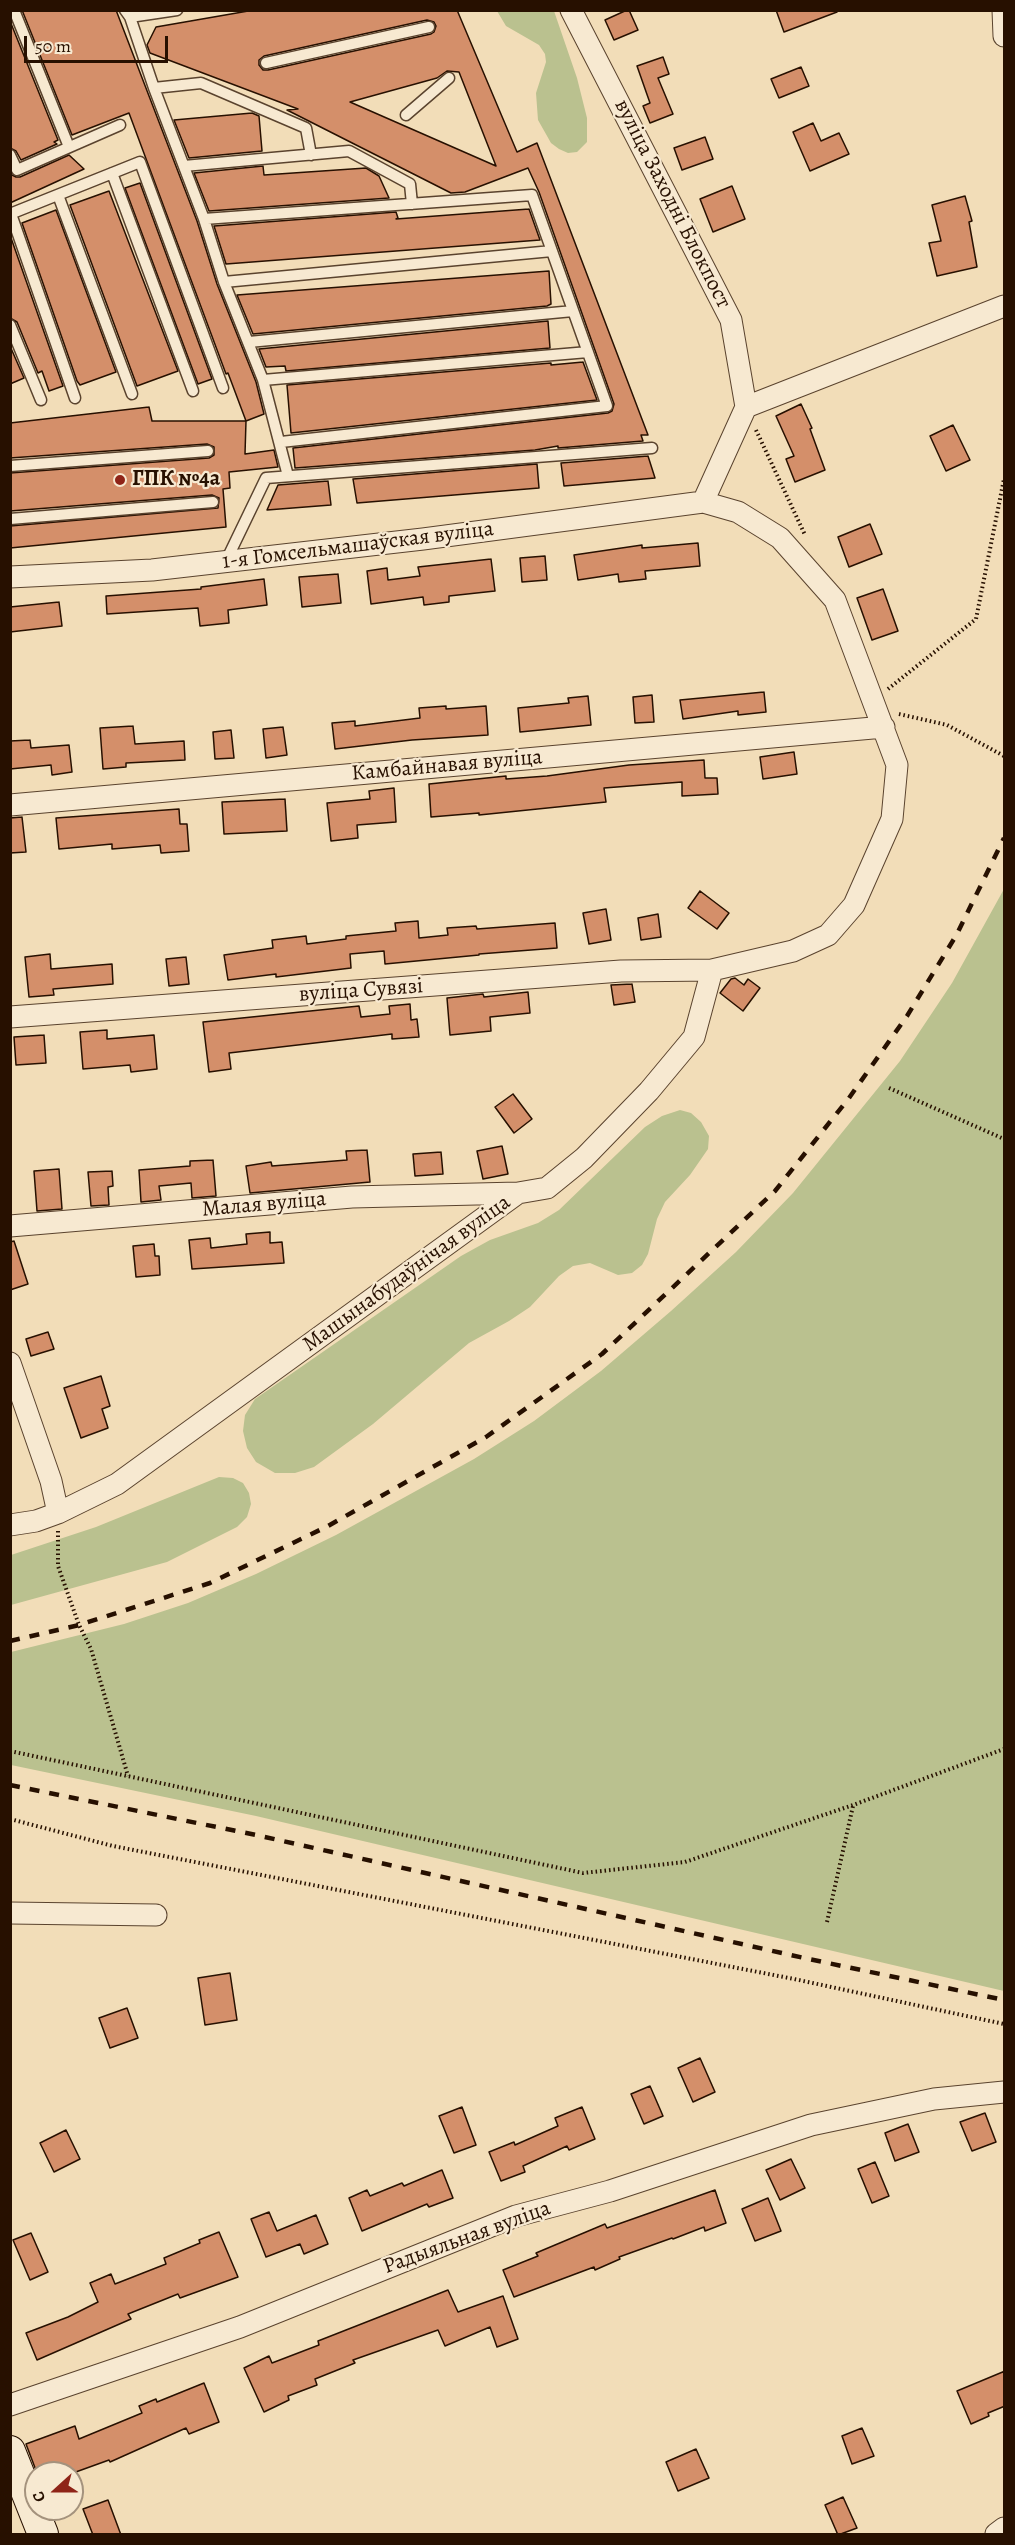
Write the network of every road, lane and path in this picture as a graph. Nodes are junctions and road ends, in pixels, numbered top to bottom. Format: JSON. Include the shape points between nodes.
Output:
{"nodes":[{"id":1,"x":14,"y":10,"type":"edge"},
{"id":2,"x":177,"y":10,"type":"edge"},
{"id":3,"x":571,"y":10,"type":"edge"},
{"id":4,"x":1003,"y":10,"type":"edge"},
{"id":5,"x":128,"y":14,"type":"edge"},
{"id":6,"x":429,"y":27,"type":"dead end"},
{"id":7,"x":1005,"y":36,"type":"edge"},
{"id":8,"x":266,"y":63,"type":"dead end"},
{"id":9,"x":449,"y":78,"type":"dead end"},
{"id":10,"x":154,"y":88,"type":"junction"},
{"id":11,"x":406,"y":115,"type":"dead end"},
{"id":12,"x":120,"y":125,"type":"dead end"},
{"id":13,"x":69,"y":147,"type":"junction"},
{"id":14,"x":10,"y":155,"type":"edge"},
{"id":15,"x":311,"y":155,"type":"junction"},
{"id":16,"x":184,"y":166,"type":"junction"},
{"id":17,"x":112,"y":173,"type":"junction"},
{"id":18,"x":58,"y":195,"type":"junction"},
{"id":19,"x":412,"y":204,"type":"junction"},
{"id":20,"x":11,"y":214,"type":"edge"},
{"id":21,"x":204,"y":219,"type":"junction"},
{"id":22,"x":552,"y":251,"type":"junction"},
{"id":23,"x":224,"y":282,"type":"junction"},
{"id":24,"x":1005,"y":306,"type":"edge"},
{"id":25,"x":573,"y":311,"type":"junction"},
{"id":26,"x":10,"y":325,"type":"edge"},
{"id":27,"x":249,"y":342,"type":"junction"},
{"id":28,"x":588,"y":352,"type":"junction"},
{"id":29,"x":263,"y":380,"type":"junction"},
{"id":30,"x":223,"y":387,"type":"dead end"},
{"id":31,"x":193,"y":391,"type":"dead end"},
{"id":32,"x":132,"y":394,"type":"dead end"},
{"id":33,"x":75,"y":398,"type":"dead end"},
{"id":34,"x":41,"y":400,"type":"dead end"},
{"id":35,"x":746,"y":407,"type":"junction"},
{"id":36,"x":280,"y":442,"type":"junction"},
{"id":37,"x":652,"y":448,"type":"dead end"},
{"id":38,"x":208,"y":451,"type":"dead end"},
{"id":39,"x":10,"y":466,"type":"edge"},
{"id":40,"x":288,"y":476,"type":"junction"},
{"id":41,"x":1005,"y":480,"type":"edge"},
{"id":42,"x":213,"y":502,"type":"dead end"},
{"id":43,"x":703,"y":502,"type":"junction"},
{"id":44,"x":10,"y":519,"type":"edge"},
{"id":45,"x":805,"y":536,"type":"dead end"},
{"id":46,"x":226,"y":561,"type":"junction"},
{"id":47,"x":10,"y":577,"type":"edge"},
{"id":48,"x":874,"y":701,"type":"junction"},
{"id":49,"x":884,"y":727,"type":"junction"},
{"id":50,"x":1005,"y":756,"type":"edge"},
{"id":51,"x":10,"y":805,"type":"edge"},
{"id":52,"x":712,"y":970,"type":"junction"},
{"id":53,"x":10,"y":1017,"type":"edge"},
{"id":54,"x":889,"y":1088,"type":"dead end"},
{"id":55,"x":1005,"y":1139,"type":"edge"},
{"id":56,"x":518,"y":1193,"type":"junction"},
{"id":57,"x":10,"y":1226,"type":"edge"},
{"id":58,"x":10,"y":1363,"type":"edge"},
{"id":59,"x":58,"y":1513,"type":"junction"},
{"id":60,"x":10,"y":1526,"type":"edge"},
{"id":61,"x":1005,"y":1749,"type":"edge"},
{"id":62,"x":10,"y":1751,"type":"edge"},
{"id":63,"x":128,"y":1776,"type":"junction"},
{"id":64,"x":853,"y":1805,"type":"junction"},
{"id":65,"x":10,"y":1819,"type":"edge"},
{"id":66,"x":10,"y":1913,"type":"edge"},
{"id":67,"x":156,"y":1915,"type":"dead end"},
{"id":68,"x":826,"y":1922,"type":"dead end"},
{"id":69,"x":1005,"y":2024,"type":"edge"},
{"id":70,"x":1005,"y":2092,"type":"edge"},
{"id":71,"x":10,"y":2405,"type":"edge"},
{"id":72,"x":10,"y":2451,"type":"edge"},
{"id":73,"x":1005,"y":2528,"type":"edge"},
{"id":74,"x":43,"y":2535,"type":"edge"},
{"id":75,"x":996,"y":2535,"type":"edge"}],
"edges":[{"from":1,"to":13,"type":"lane"},
{"from":2,"to":5,"type":"lane"},
{"from":3,"to":35,"type":"street","name":"вуліца Заходні Блокпост","via":[[731,320]]},
{"from":4,"to":7,"type":"street"},
{"from":5,"to":10,"type":"lane"},
{"from":6,"to":8,"type":"lane"},
{"from":9,"to":11,"type":"lane"},
{"from":10,"to":15,"type":"lane","via":[[201,84],[306,128]]},
{"from":10,"to":16,"type":"lane"},
{"from":12,"to":13,"type":"lane"},
{"from":13,"to":14,"type":"lane","via":[[17,170]]},
{"from":15,"to":16,"type":"lane"},
{"from":15,"to":19,"type":"lane","via":[[349,151],[410,184]]},
{"from":16,"to":21,"type":"lane"},
{"from":17,"to":18,"type":"lane"},
{"from":17,"to":30,"type":"lane","via":[[140,162]]},
{"from":17,"to":31,"type":"lane"},
{"from":18,"to":20,"type":"lane"},
{"from":18,"to":32,"type":"lane"},
{"from":19,"to":21,"type":"lane"},
{"from":19,"to":22,"type":"lane","via":[[532,195]]},
{"from":20,"to":33,"type":"lane"},
{"from":21,"to":23,"type":"lane"},
{"from":22,"to":23,"type":"lane"},
{"from":22,"to":25,"type":"lane"},
{"from":23,"to":27,"type":"lane"},
{"from":24,"to":35,"type":"street"},
{"from":25,"to":27,"type":"lane"},
{"from":25,"to":28,"type":"lane"},
{"from":26,"to":34,"type":"lane"},
{"from":27,"to":29,"type":"lane"},
{"from":28,"to":29,"type":"lane"},
{"from":28,"to":36,"type":"lane","via":[[607,406]]},
{"from":29,"to":36,"type":"lane"},
{"from":35,"to":43,"type":"street"},
{"from":35,"to":45,"type":"path"},
{"from":36,"to":40,"type":"lane"},
{"from":37,"to":40,"type":"lane"},
{"from":38,"to":39,"type":"lane"},
{"from":40,"to":46,"type":"lane","via":[[266,478]]},
{"from":41,"to":48,"type":"path","via":[[976,619]]},
{"from":42,"to":44,"type":"lane"},
{"from":43,"to":46,"type":"street","name":"1-я Гомсельмашаўская вуліца"},
{"from":43,"to":48,"type":"street","via":[[738,512],[780,538],[835,600]]},
{"from":46,"to":47,"type":"street","name":"1-я Гомсельмашаўская вуліца","via":[[152,570]]},
{"from":48,"to":49,"type":"street"},
{"from":48,"to":50,"type":"path","via":[[901,715],[947,726]]},
{"from":49,"to":51,"type":"street","name":"Камбайнавая вуліца"},
{"from":49,"to":52,"type":"street","via":[[897,765],[892,819],[854,905],[828,935],[793,951]]},
{"from":52,"to":53,"type":"street","name":"вуліца Сувязі","via":[[621,971]]},
{"from":52,"to":56,"type":"street","name":"Машынабудаўнічая вуліца","via":[[694,1037],[649,1091],[584,1158],[547,1188]]},
{"from":54,"to":55,"type":"path"},
{"from":56,"to":57,"type":"street","name":"Малая вуліца","via":[[352,1197]]},
{"from":56,"to":59,"type":"street","name":"Машынабудаўнічая вуліца","via":[[117,1484]]},
{"from":58,"to":59,"type":"street","via":[[51,1481]]},
{"from":59,"to":60,"type":"street","name":"Машынабудаўнічая вуліца"},
{"from":59,"to":63,"type":"path","via":[[58,1566],[91,1649]]},
{"from":61,"to":64,"type":"path"},
{"from":62,"to":63,"type":"path"},
{"from":63,"to":64,"type":"path","via":[[583,1873],[685,1862]]},
{"from":64,"to":68,"type":"path"},
{"from":65,"to":69,"type":"path","via":[[113,1846]]},
{"from":66,"to":67,"type":"street"},
{"from":70,"to":71,"type":"street","name":"Радыяльная вуліца","via":[[934,2099],[811,2125],[610,2191],[516,2216],[240,2326]]},
{"from":72,"to":74,"type":"street"},
{"from":73,"to":75,"type":"street"}]}
